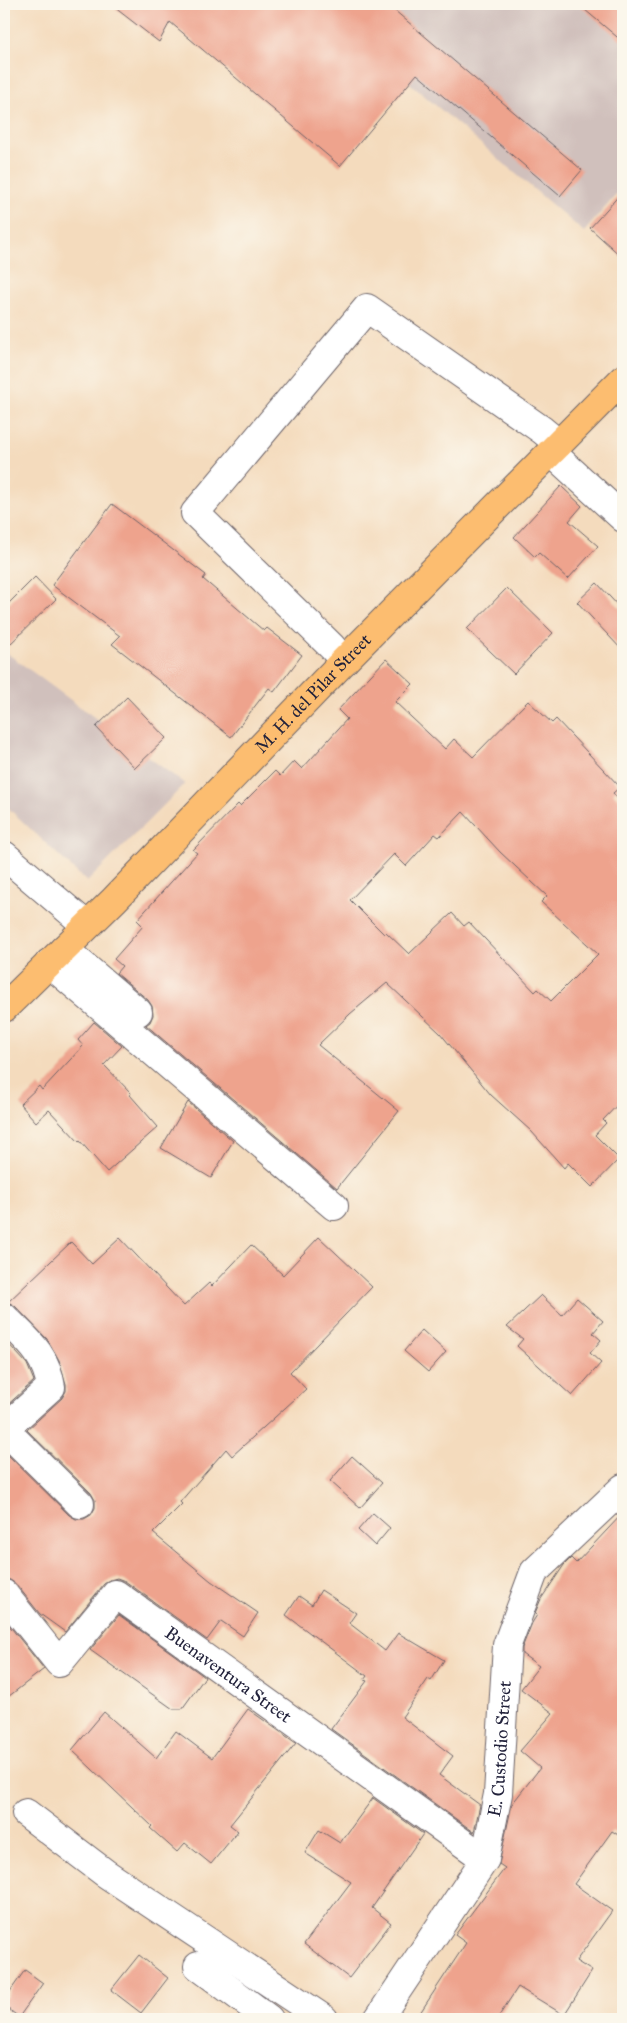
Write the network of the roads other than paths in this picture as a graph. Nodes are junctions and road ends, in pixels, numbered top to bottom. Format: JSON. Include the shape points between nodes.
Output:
{"nodes":[{"id":1,"x":623,"y":378,"type":"edge"},
{"id":2,"x":555,"y":448,"type":"junction"},
{"id":3,"x":623,"y":518,"type":"edge"},
{"id":4,"x":344,"y":661,"type":"junction"},
{"id":5,"x":4,"y":855,"type":"edge"},
{"id":6,"x":86,"y":926,"type":"junction"},
{"id":7,"x":56,"y":956,"type":"junction"},
{"id":8,"x":4,"y":1008,"type":"edge"},
{"id":9,"x":138,"y":1012,"type":"dead end"},
{"id":10,"x":334,"y":1206,"type":"dead end"},
{"id":11,"x":4,"y":1316,"type":"edge"},
{"id":12,"x":623,"y":1488,"type":"edge"},
{"id":13,"x":80,"y":1504,"type":"dead end"},
{"id":14,"x":4,"y":1594,"type":"edge"},
{"id":15,"x":26,"y":1812,"type":"dead end"},
{"id":16,"x":485,"y":1859,"type":"junction"},
{"id":17,"x":198,"y":1966,"type":"dead end"},
{"id":18,"x":269,"y":2019,"type":"edge"},
{"id":19,"x":324,"y":2019,"type":"edge"},
{"id":20,"x":378,"y":2019,"type":"edge"}],
"edges":[{"from":1,"to":2,"type":"main road","name":"M. H. del Pilar Street"},
{"from":2,"to":3,"type":"street"},
{"from":2,"to":4,"type":"main road","name":"M. H. del Pilar Street"},
{"from":2,"to":4,"type":"street","via":[[542,430],[367,308],[195,514]]},
{"from":4,"to":6,"type":"main road","name":"M. H. del Pilar Street"},
{"from":5,"to":6,"type":"street"},
{"from":6,"to":7,"type":"main road","name":"M. H. del Pilar Street"},
{"from":7,"to":8,"type":"main road","name":"M. H. del Pilar Street"},
{"from":7,"to":9,"type":"street"},
{"from":7,"to":10,"type":"street"},
{"from":11,"to":13,"type":"street","via":[[41,1355],[49,1372],[51,1387],[12,1422],[8,1431]]},
{"from":12,"to":16,"type":"street","name":"E. Custodio Street","via":[[534,1572],[507,1645],[498,1794]]},
{"from":14,"to":16,"type":"street","name":"Buenaventura Street","via":[[59,1663],[116,1594]]},
{"from":15,"to":19,"type":"street","via":[[105,1873]]},
{"from":16,"to":20,"type":"street","name":"E. Custodio Street"},
{"from":17,"to":18,"type":"street"}]}
